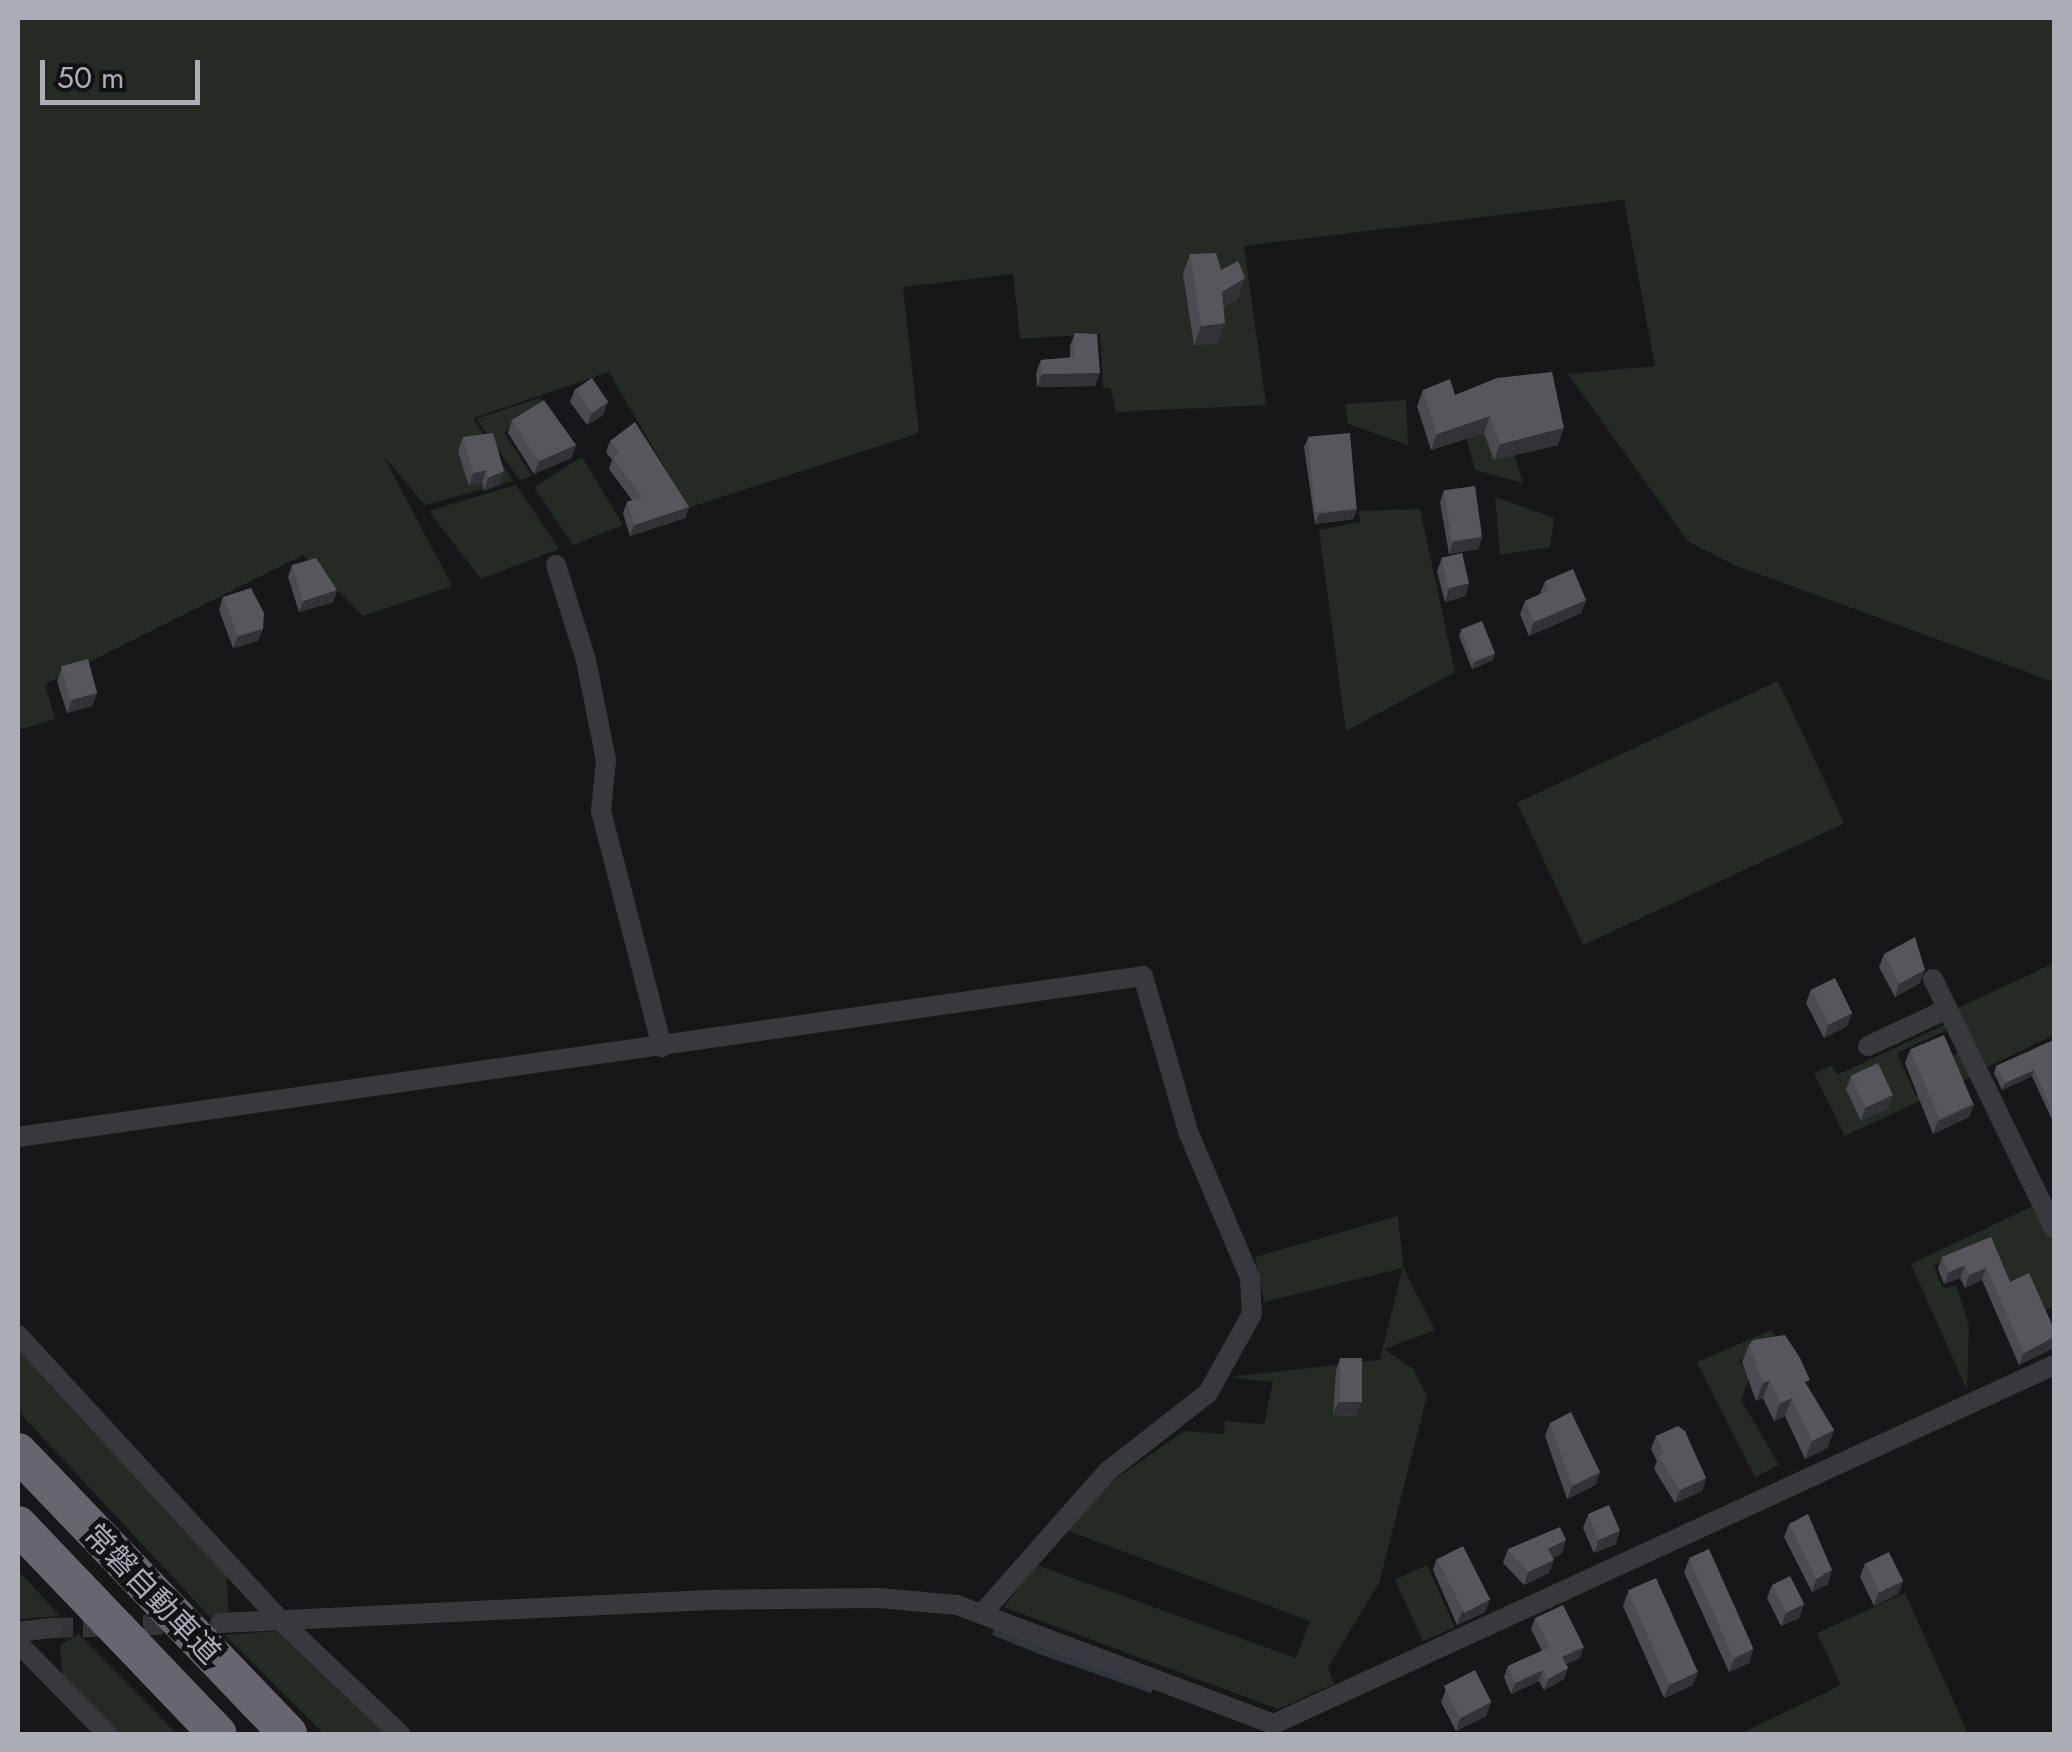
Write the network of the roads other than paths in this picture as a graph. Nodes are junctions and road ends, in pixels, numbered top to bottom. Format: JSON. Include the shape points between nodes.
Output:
{"nodes":[{"id":1,"x":556,"y":565,"type":"dead end"},
{"id":2,"x":1932,"y":979,"type":"dead end"},
{"id":3,"x":1948,"y":1009,"type":"junction"},
{"id":4,"x":1868,"y":1046,"type":"dead end"},
{"id":5,"x":662,"y":1048,"type":"junction"},
{"id":6,"x":18,"y":1137,"type":"edge"},
{"id":7,"x":2054,"y":1228,"type":"edge"},
{"id":8,"x":18,"y":1335,"type":"edge"},
{"id":9,"x":2054,"y":1365,"type":"edge"},
{"id":10,"x":18,"y":1452,"type":"edge"},
{"id":11,"x":18,"y":1525,"type":"edge"},
{"id":12,"x":984,"y":1611,"type":"junction"},
{"id":13,"x":279,"y":1619,"type":"junction"},
{"id":14,"x":220,"y":1624,"type":"dead end"},
{"id":15,"x":53,"y":1628,"type":"tunnel mouth"},
{"id":16,"x":18,"y":1632,"type":"edge"},
{"id":17,"x":18,"y":1643,"type":"edge"},
{"id":18,"x":1272,"y":1729,"type":"edge"},
{"id":19,"x":107,"y":1734,"type":"edge"},
{"id":20,"x":218,"y":1734,"type":"edge"},
{"id":21,"x":288,"y":1734,"type":"edge"},
{"id":22,"x":400,"y":1734,"type":"edge"}],
"edges":[{"from":1,"to":5,"type":"street","via":[[586,660],[606,760],[600,810]]},
{"from":2,"to":3,"type":"street"},
{"from":3,"to":4,"type":"street"},
{"from":3,"to":7,"type":"street"},
{"from":5,"to":6,"type":"street"},
{"from":5,"to":12,"type":"street","via":[[1144,976],[1189,1134],[1250,1278],[1252,1314],[1208,1393],[1108,1471]]},
{"from":8,"to":13,"type":"street"},
{"from":9,"to":18,"type":"street"},
{"from":10,"to":21,"type":"highway","name":"常磐自動車道"},
{"from":11,"to":20,"type":"highway","name":"常磐自動車道"},
{"from":12,"to":13,"type":"street","via":[[879,1598],[804,1598]]},
{"from":12,"to":18,"type":"street"},
{"from":13,"to":14,"type":"street"},
{"from":13,"to":22,"type":"street"},
{"from":15,"to":16,"type":"street"},
{"from":17,"to":19,"type":"street"}]}
